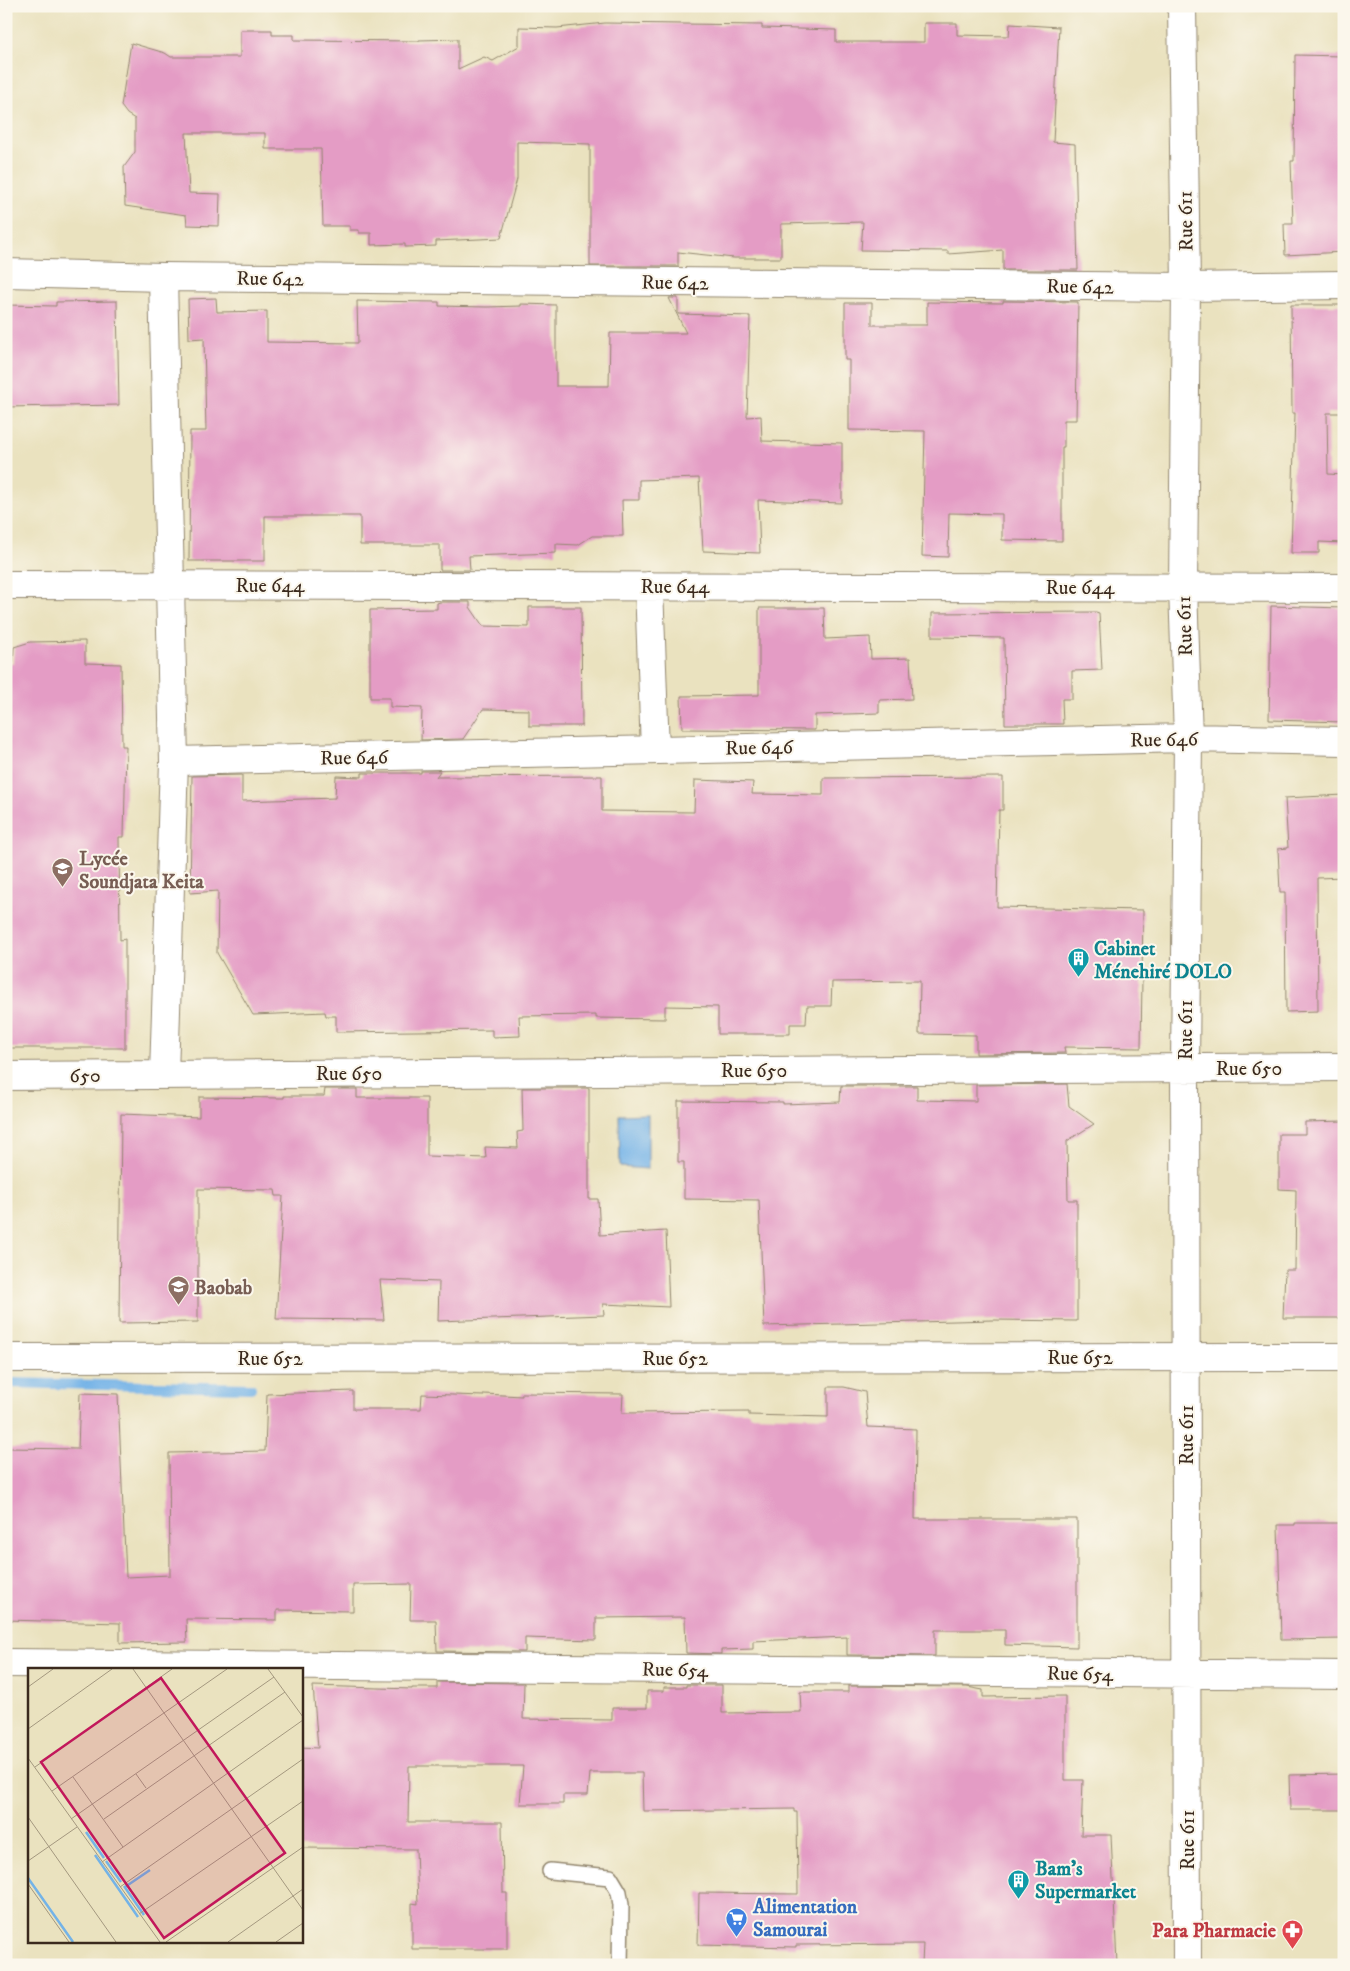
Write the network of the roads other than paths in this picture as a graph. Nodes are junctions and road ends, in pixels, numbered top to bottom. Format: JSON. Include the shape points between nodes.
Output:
{"nodes":[{"id":1,"x":1182,"y":6,"type":"edge"},
{"id":2,"x":6,"y":273,"type":"edge"},
{"id":3,"x":163,"y":277,"type":"junction"},
{"id":4,"x":1344,"y":285,"type":"edge"},
{"id":5,"x":1186,"y":287,"type":"junction"},
{"id":6,"x":6,"y":585,"type":"edge"},
{"id":7,"x":171,"y":585,"type":"junction"},
{"id":8,"x":649,"y":586,"type":"junction"},
{"id":9,"x":1183,"y":587,"type":"junction"},
{"id":10,"x":1344,"y":588,"type":"edge"},
{"id":11,"x":1188,"y":738,"type":"junction"},
{"id":12,"x":1344,"y":741,"type":"edge"},
{"id":13,"x":655,"y":750,"type":"junction"},
{"id":14,"x":174,"y":761,"type":"junction"},
{"id":15,"x":1344,"y":1067,"type":"edge"},
{"id":16,"x":1185,"y":1068,"type":"junction"},
{"id":17,"x":164,"y":1074,"type":"junction"},
{"id":18,"x":6,"y":1076,"type":"edge"},
{"id":19,"x":1186,"y":1357,"type":"junction"},
{"id":20,"x":1344,"y":1357,"type":"edge"},
{"id":21,"x":6,"y":1358,"type":"edge"},
{"id":22,"x":6,"y":1663,"type":"edge"},
{"id":23,"x":1187,"y":1674,"type":"junction"},
{"id":24,"x":1344,"y":1675,"type":"edge"},
{"id":25,"x":550,"y":1871,"type":"dead end"},
{"id":26,"x":620,"y":1965,"type":"edge"},
{"id":27,"x":1188,"y":1965,"type":"edge"}],
"edges":[{"from":1,"to":5,"type":"street","name":"Rue 611"},
{"from":2,"to":3,"type":"street","name":"Rue 642"},
{"from":3,"to":5,"type":"street","name":"Rue 642"},
{"from":3,"to":7,"type":"street"},
{"from":4,"to":5,"type":"street","name":"Rue 642"},
{"from":5,"to":9,"type":"street","name":"Rue 611"},
{"from":6,"to":7,"type":"street","name":"Rue 644"},
{"from":7,"to":8,"type":"street","name":"Rue 644"},
{"from":7,"to":14,"type":"street"},
{"from":8,"to":9,"type":"street","name":"Rue 644"},
{"from":8,"to":13,"type":"street"},
{"from":9,"to":10,"type":"street","name":"Rue 644"},
{"from":9,"to":11,"type":"street","name":"Rue 611"},
{"from":11,"to":12,"type":"street","name":"Rue 646"},
{"from":11,"to":13,"type":"street","name":"Rue 646"},
{"from":11,"to":16,"type":"street","name":"Rue 611"},
{"from":13,"to":14,"type":"street","name":"Rue 646"},
{"from":14,"to":17,"type":"street"},
{"from":15,"to":16,"type":"street","name":"Rue 650"},
{"from":16,"to":17,"type":"street","name":"Rue 650"},
{"from":16,"to":19,"type":"street","name":"Rue 611"},
{"from":17,"to":18,"type":"street","name":"650"},
{"from":19,"to":20,"type":"street","name":"Rue 652"},
{"from":19,"to":21,"type":"street","name":"Rue 652"},
{"from":19,"to":23,"type":"street","name":"Rue 611"},
{"from":22,"to":23,"type":"street","name":"Rue 654"},
{"from":23,"to":24,"type":"street","name":"Rue 654"},
{"from":23,"to":27,"type":"street","name":"Rue 611"},
{"from":25,"to":26,"type":"lane","via":[[610,1877],[619,1892],[621,1905]]}]}
